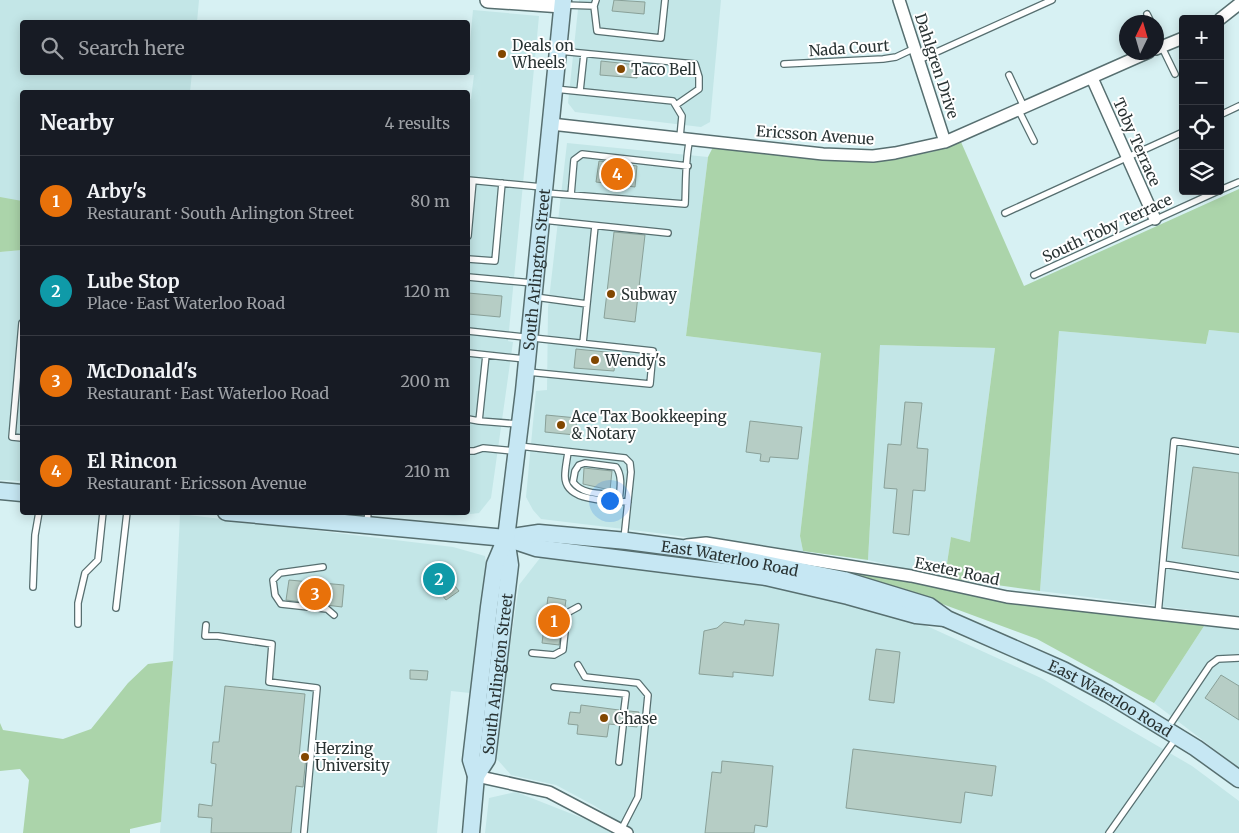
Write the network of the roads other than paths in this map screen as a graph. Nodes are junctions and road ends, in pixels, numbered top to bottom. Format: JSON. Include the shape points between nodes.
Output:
{"nodes":[{"id":1,"x":488,"y":0,"type":"edge"},
{"id":2,"x":665,"y":0,"type":"edge"},
{"id":3,"x":899,"y":0,"type":"edge"},
{"id":4,"x":1052,"y":0,"type":"edge"},
{"id":5,"x":563,"y":2,"type":"edge"},
{"id":6,"x":595,"y":3,"type":"edge"},
{"id":7,"x":1239,"y":4,"type":"edge"},
{"id":8,"x":1224,"y":16,"type":"edge"},
{"id":9,"x":1179,"y":40,"type":"edge"},
{"id":10,"x":1164,"y":46,"type":"edge"},
{"id":11,"x":915,"y":48,"type":"junction"},
{"id":12,"x":558,"y":51,"type":"junction"},
{"id":13,"x":584,"y":54,"type":"junction"},
{"id":14,"x":1164,"y":56,"type":"edge"},
{"id":15,"x":919,"y":60,"type":"junction"},
{"id":16,"x":1131,"y":60,"type":"edge"},
{"id":17,"x":784,"y":64,"type":"dead end"},
{"id":18,"x":1175,"y":74,"type":"dead end"},
{"id":19,"x":1009,"y":76,"type":"dead end"},
{"id":20,"x":1092,"y":78,"type":"junction"},
{"id":21,"x":554,"y":89,"type":"junction"},
{"id":22,"x":580,"y":91,"type":"junction"},
{"id":23,"x":676,"y":105,"type":"junction"},
{"id":24,"x":1239,"y":106,"type":"edge"},
{"id":25,"x":1022,"y":109,"type":"junction"},
{"id":26,"x":1224,"y":113,"type":"edge"},
{"id":27,"x":551,"y":124,"type":"junction"},
{"id":28,"x":1179,"y":134,"type":"edge"},
{"id":29,"x":685,"y":138,"type":"junction"},
{"id":30,"x":1034,"y":141,"type":"dead end"},
{"id":31,"x":945,"y":142,"type":"junction"},
{"id":32,"x":1128,"y":157,"type":"junction"},
{"id":33,"x":688,"y":166,"type":"junction"},
{"id":34,"x":470,"y":180,"type":"edge"},
{"id":35,"x":1239,"y":182,"type":"edge"},
{"id":36,"x":502,"y":183,"type":"junction"},
{"id":37,"x":1224,"y":189,"type":"edge"},
{"id":38,"x":544,"y":190,"type":"junction"},
{"id":39,"x":571,"y":195,"type":"junction"},
{"id":40,"x":1210,"y":195,"type":"edge"},
{"id":41,"x":1006,"y":213,"type":"dead end"},
{"id":42,"x":1155,"y":219,"type":"junction"},
{"id":43,"x":541,"y":220,"type":"junction"},
{"id":44,"x":595,"y":226,"type":"junction"},
{"id":45,"x":668,"y":233,"type":"dead end"},
{"id":46,"x":470,"y":259,"type":"edge"},
{"id":47,"x":1034,"y":275,"type":"dead end"},
{"id":48,"x":470,"y":277,"type":"edge"},
{"id":49,"x":534,"y":290,"type":"junction"},
{"id":50,"x":587,"y":304,"type":"junction"},
{"id":51,"x":470,"y":331,"type":"edge"},
{"id":52,"x":530,"y":337,"type":"junction"},
{"id":53,"x":583,"y":343,"type":"junction"},
{"id":54,"x":20,"y":345,"type":"edge"},
{"id":55,"x":470,"y":353,"type":"edge"},
{"id":56,"x":486,"y":355,"type":"junction"},
{"id":57,"x":527,"y":365,"type":"junction"},
{"id":58,"x":470,"y":420,"type":"edge"},
{"id":59,"x":479,"y":420,"type":"junction"},
{"id":60,"x":520,"y":424,"type":"junction"},
{"id":61,"x":20,"y":438,"type":"edge"},
{"id":62,"x":516,"y":449,"type":"junction"},
{"id":63,"x":470,"y":451,"type":"edge"},
{"id":64,"x":1239,"y":451,"type":"edge"},
{"id":65,"x":568,"y":452,"type":"junction"},
{"id":66,"x":0,"y":490,"type":"edge"},
{"id":67,"x":20,"y":493,"type":"edge"},
{"id":68,"x":619,"y":498,"type":"junction"},
{"id":69,"x":628,"y":502,"type":"junction"},
{"id":70,"x":38,"y":515,"type":"edge"},
{"id":71,"x":103,"y":515,"type":"edge"},
{"id":72,"x":127,"y":515,"type":"edge"},
{"id":73,"x":286,"y":515,"type":"edge"},
{"id":74,"x":367,"y":519,"type":"edge"},
{"id":75,"x":506,"y":538,"type":"junction"},
{"id":76,"x":623,"y":540,"type":"junction"},
{"id":77,"x":671,"y":547,"type":"junction"},
{"id":78,"x":1163,"y":564,"type":"junction"},
{"id":79,"x":323,"y":567,"type":"dead end"},
{"id":80,"x":1239,"y":576,"type":"edge"},
{"id":81,"x":33,"y":587,"type":"dead end"},
{"id":82,"x":578,"y":607,"type":"dead end"},
{"id":83,"x":116,"y":608,"type":"dead end"},
{"id":84,"x":1158,"y":614,"type":"junction"},
{"id":85,"x":334,"y":615,"type":"dead end"},
{"id":86,"x":947,"y":619,"type":"junction"},
{"id":87,"x":1239,"y":623,"type":"edge"},
{"id":88,"x":78,"y":624,"type":"dead end"},
{"id":89,"x":206,"y":625,"type":"dead end"},
{"id":90,"x":532,"y":653,"type":"dead end"},
{"id":91,"x":1239,"y":658,"type":"edge"},
{"id":92,"x":578,"y":665,"type":"dead end"},
{"id":93,"x":554,"y":687,"type":"dead end"},
{"id":94,"x":624,"y":710,"type":"dead end"},
{"id":95,"x":623,"y":726,"type":"dead end"},
{"id":96,"x":1172,"y":732,"type":"junction"},
{"id":97,"x":619,"y":762,"type":"dead end"},
{"id":98,"x":476,"y":776,"type":"junction"},
{"id":99,"x":1239,"y":779,"type":"edge"},
{"id":100,"x":624,"y":831,"type":"edge"},
{"id":101,"x":304,"y":832,"type":"edge"},
{"id":102,"x":471,"y":833,"type":"edge"},
{"id":103,"x":1109,"y":833,"type":"edge"}],
"edges":[{"from":1,"to":5,"type":"street"},
{"from":2,"to":6,"type":"lane","via":[[661,38],[597,31]]},
{"from":3,"to":11,"type":"street","name":"Dahlgren Drive"},
{"from":4,"to":15,"type":"lane"},
{"from":5,"to":6,"type":"lane"},
{"from":5,"to":12,"type":"main road","name":"South Arlington Street"},
{"from":7,"to":8,"type":"street"},
{"from":9,"to":10,"type":"street"},
{"from":11,"to":15,"type":"street","name":"Dahlgren Drive"},
{"from":11,"to":17,"type":"lane","name":"Nada Court","via":[[883,59]]},
{"from":12,"to":13,"type":"lane"},
{"from":12,"to":21,"type":"main road","name":"South Arlington Street"},
{"from":13,"to":22,"type":"lane"},
{"from":13,"to":23,"type":"lane","via":[[694,64],[699,90]]},
{"from":14,"to":18,"type":"lane"},
{"from":15,"to":31,"type":"street","name":"Dahlgren Drive"},
{"from":16,"to":20,"type":"street","name":"Ericsson Avenue"},
{"from":19,"to":25,"type":"lane"},
{"from":20,"to":25,"type":"street","name":"Ericsson Avenue"},
{"from":20,"to":32,"type":"street","name":"Toby Terrace"},
{"from":21,"to":22,"type":"lane"},
{"from":21,"to":27,"type":"main road","name":"South Arlington Street"},
{"from":22,"to":23,"type":"lane","via":[[673,100]]},
{"from":23,"to":29,"type":"lane","via":[[682,116]]},
{"from":24,"to":26,"type":"lane"},
{"from":25,"to":30,"type":"lane"},
{"from":25,"to":31,"type":"street","name":"Ericsson Avenue"},
{"from":27,"to":29,"type":"street","name":"Ericsson Avenue"},
{"from":27,"to":38,"type":"main road","name":"South Arlington Street"},
{"from":28,"to":32,"type":"lane"},
{"from":29,"to":31,"type":"street","name":"Ericsson Avenue","via":[[852,156],[895,154]]},
{"from":29,"to":33,"type":"lane"},
{"from":32,"to":41,"type":"lane"},
{"from":32,"to":42,"type":"street","name":"Toby Terrace"},
{"from":33,"to":39,"type":"lane","via":[[582,154],[574,160]]},
{"from":33,"to":39,"type":"lane","via":[[685,204]]},
{"from":34,"to":36,"type":"lane"},
{"from":35,"to":37,"type":"lane","name":"South Toby Terrace"},
{"from":36,"to":38,"type":"lane"},
{"from":36,"to":46,"type":"lane","via":[[495,261]]},
{"from":38,"to":39,"type":"lane"},
{"from":38,"to":43,"type":"main road","name":"South Arlington Street"},
{"from":40,"to":42,"type":"lane","name":"South Toby Terrace"},
{"from":42,"to":47,"type":"lane","name":"South Toby Terrace"},
{"from":43,"to":44,"type":"lane"},
{"from":43,"to":49,"type":"main road","name":"South Arlington Street"},
{"from":44,"to":45,"type":"lane"},
{"from":44,"to":50,"type":"lane"},
{"from":48,"to":49,"type":"lane"},
{"from":49,"to":50,"type":"lane"},
{"from":49,"to":52,"type":"main road","name":"South Arlington Street"},
{"from":50,"to":53,"type":"lane"},
{"from":51,"to":52,"type":"lane"},
{"from":52,"to":53,"type":"lane"},
{"from":52,"to":57,"type":"main road","name":"South Arlington Street"},
{"from":53,"to":57,"type":"lane","via":[[653,351],[650,384]]},
{"from":54,"to":61,"type":"lane","via":[[12,437]]},
{"from":55,"to":56,"type":"lane"},
{"from":56,"to":57,"type":"lane"},
{"from":56,"to":59,"type":"lane"},
{"from":57,"to":60,"type":"main road","name":"South Arlington Street"},
{"from":58,"to":59,"type":"lane"},
{"from":59,"to":60,"type":"lane"},
{"from":60,"to":62,"type":"main road","name":"South Arlington Street"},
{"from":62,"to":63,"type":"lane"},
{"from":62,"to":65,"type":"lane"},
{"from":62,"to":75,"type":"main road","name":"South Arlington Street"},
{"from":64,"to":78,"type":"lane","via":[[1174,441]]},
{"from":65,"to":68,"type":"lane","via":[[565,477],[577,496]]},
{"from":65,"to":69,"type":"lane","via":[[625,458],[630,462]]},
{"from":66,"to":67,"type":"main road"},
{"from":68,"to":68,"type":"lane","via":[[621,480],[616,467],[578,465],[573,482],[578,488]]},
{"from":68,"to":69,"type":"lane"},
{"from":69,"to":76,"type":"lane"},
{"from":70,"to":81,"type":"lane"},
{"from":71,"to":88,"type":"lane","via":[[98,560],[85,573],[78,603]]},
{"from":72,"to":83,"type":"lane"},
{"from":73,"to":74,"type":"main road","name":"East Waterloo Road"},
{"from":74,"to":75,"type":"main road","name":"East Waterloo Road"},
{"from":75,"to":76,"type":"main road","name":"East Waterloo Road","via":[[539,533]]},
{"from":75,"to":86,"type":"main road","name":"East Waterloo Road","via":[[536,548],[766,577],[916,615]]},
{"from":75,"to":98,"type":"main road","name":"South Arlington Street","via":[[495,564],[487,622],[471,760]]},
{"from":76,"to":77,"type":"main road","name":"East Waterloo Road"},
{"from":77,"to":84,"type":"street","name":"Exeter Road","via":[[706,542],[911,576],[1007,597]]},
{"from":77,"to":86,"type":"main road","name":"East Waterloo Road","via":[[844,580],[929,606]]},
{"from":78,"to":80,"type":"lane"},
{"from":78,"to":84,"type":"lane"},
{"from":79,"to":85,"type":"lane","via":[[280,573],[273,580],[275,595],[281,604],[327,609]]},
{"from":82,"to":90,"type":"lane","via":[[567,613],[563,650],[554,655]]},
{"from":84,"to":87,"type":"street","name":"Exeter Road"},
{"from":86,"to":96,"type":"main road","name":"East Waterloo Road","via":[[1063,670]]},
{"from":89,"to":101,"type":"lane","via":[[205,636],[272,644],[269,682],[318,688]]},
{"from":91,"to":96,"type":"lane","via":[[1218,659],[1210,665]]},
{"from":92,"to":100,"type":"lane","via":[[585,677],[638,683],[648,695],[638,797]]},
{"from":93,"to":94,"type":"lane","via":[[626,694]]},
{"from":95,"to":97,"type":"lane"},
{"from":96,"to":99,"type":"main road","name":"East Waterloo Road"},
{"from":96,"to":103,"type":"lane"},
{"from":98,"to":100,"type":"street","via":[[549,792]]},
{"from":98,"to":102,"type":"main road","name":"South Arlington Street"}]}
